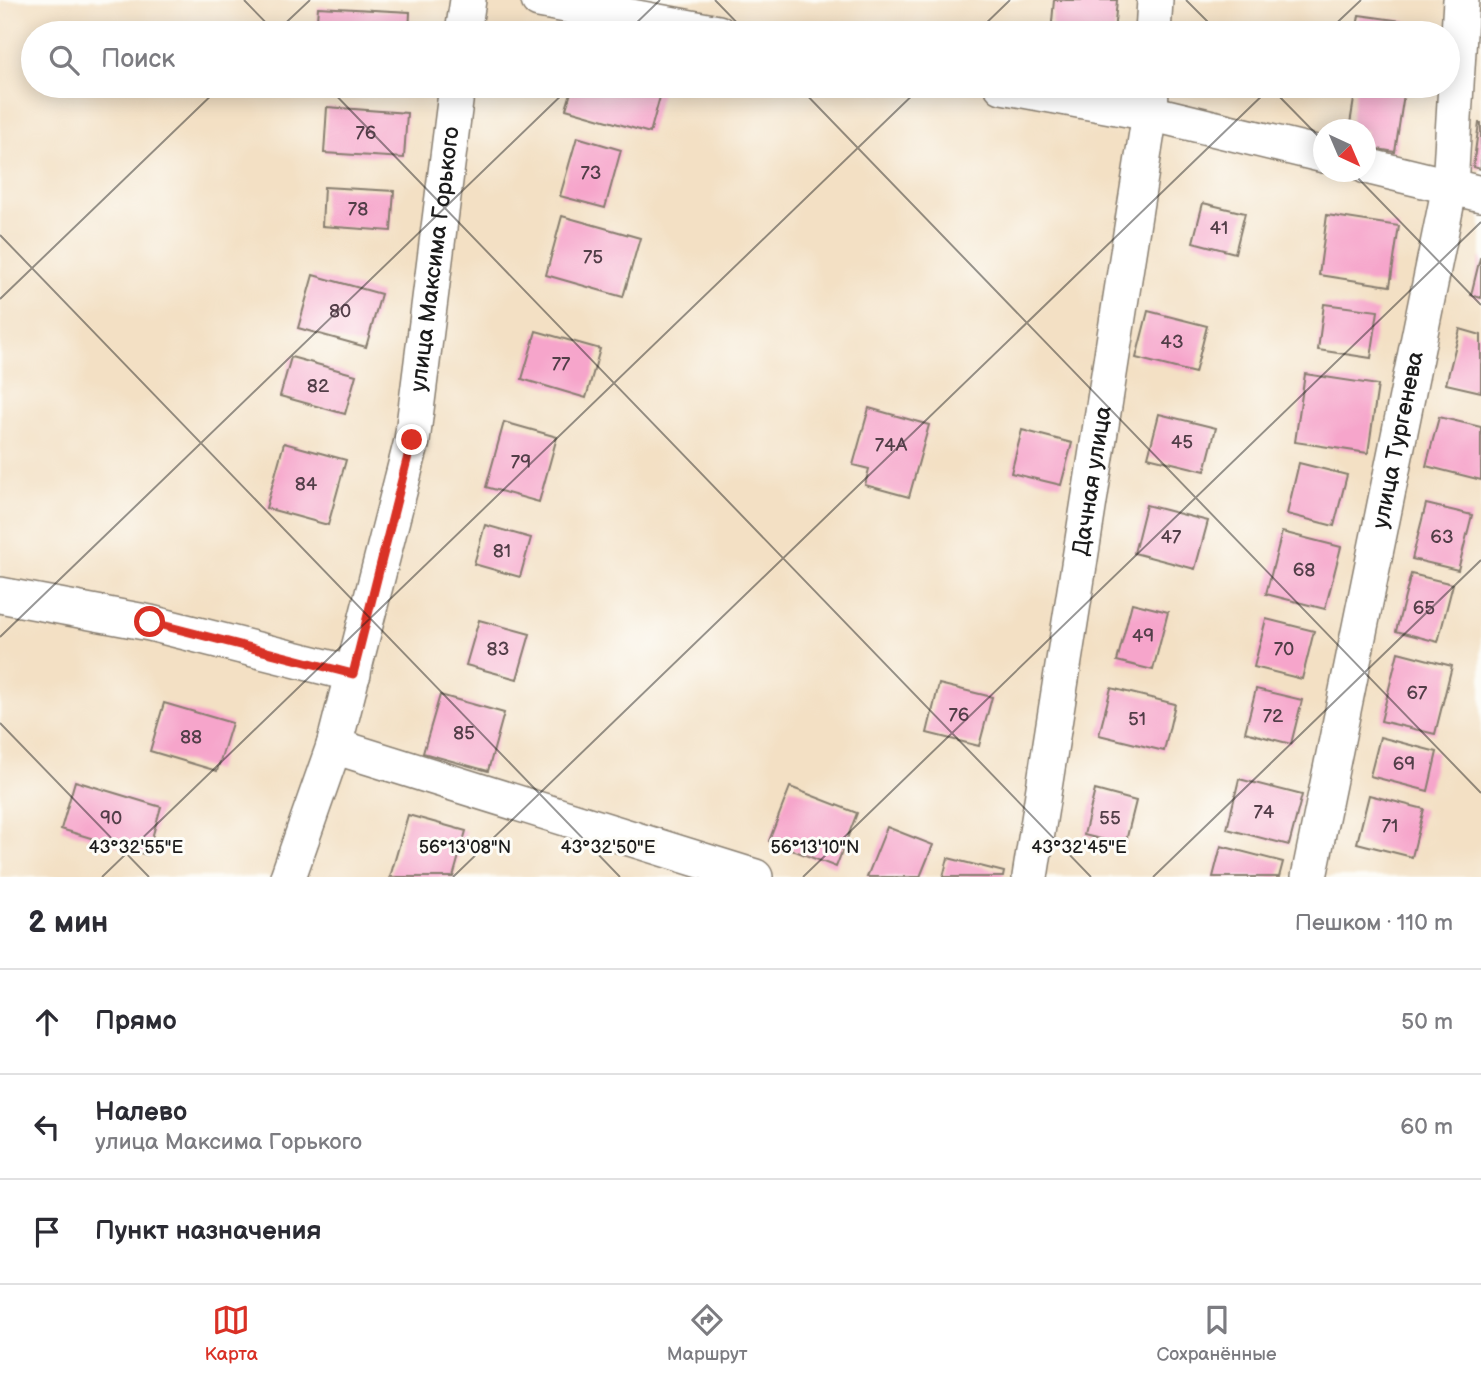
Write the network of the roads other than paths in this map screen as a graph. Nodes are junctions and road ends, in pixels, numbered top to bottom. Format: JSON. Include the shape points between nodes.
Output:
{"nodes":[{"id":1,"x":468,"y":0,"type":"edge"},
{"id":2,"x":539,"y":0,"type":"edge"},
{"id":3,"x":1155,"y":0,"type":"edge"},
{"id":4,"x":1461,"y":0,"type":"edge"},
{"id":5,"x":465,"y":21,"type":"edge"},
{"id":6,"x":653,"y":21,"type":"edge"},
{"id":7,"x":1154,"y":21,"type":"edge"},
{"id":8,"x":455,"y":98,"type":"edge"},
{"id":9,"x":1150,"y":99,"type":"edge"},
{"id":10,"x":1313,"y":152,"type":"edge"},
{"id":11,"x":1376,"y":168,"type":"edge"},
{"id":12,"x":1465,"y":190,"type":"edge"},
{"id":13,"x":0,"y":595,"type":"edge"},
{"id":14,"x":353,"y":674,"type":"junction"},
{"id":15,"x":334,"y":746,"type":"junction"},
{"id":16,"x":288,"y":877,"type":"edge"},
{"id":17,"x":755,"y":877,"type":"edge"},
{"id":18,"x":1030,"y":877,"type":"edge"},
{"id":19,"x":1309,"y":877,"type":"edge"}],
"edges":[{"from":1,"to":5,"type":"street"},
{"from":2,"to":6,"type":"street"},
{"from":3,"to":7,"type":"street"},
{"from":4,"to":12,"type":"street","name":"улица Тургенева"},
{"from":8,"to":14,"type":"street","name":"улица Максима Горького","via":[[412,440]]},
{"from":9,"to":10,"type":"street"},
{"from":9,"to":18,"type":"street","name":"Дачная улица"},
{"from":11,"to":12,"type":"street"},
{"from":12,"to":19,"type":"street","name":"улица Тургенева"},
{"from":13,"to":14,"type":"street","via":[[150,622]]},
{"from":14,"to":15,"type":"street","name":"улица Максима Горького"},
{"from":15,"to":16,"type":"street","name":"улица Максима Горького"},
{"from":15,"to":17,"type":"street"}]}
